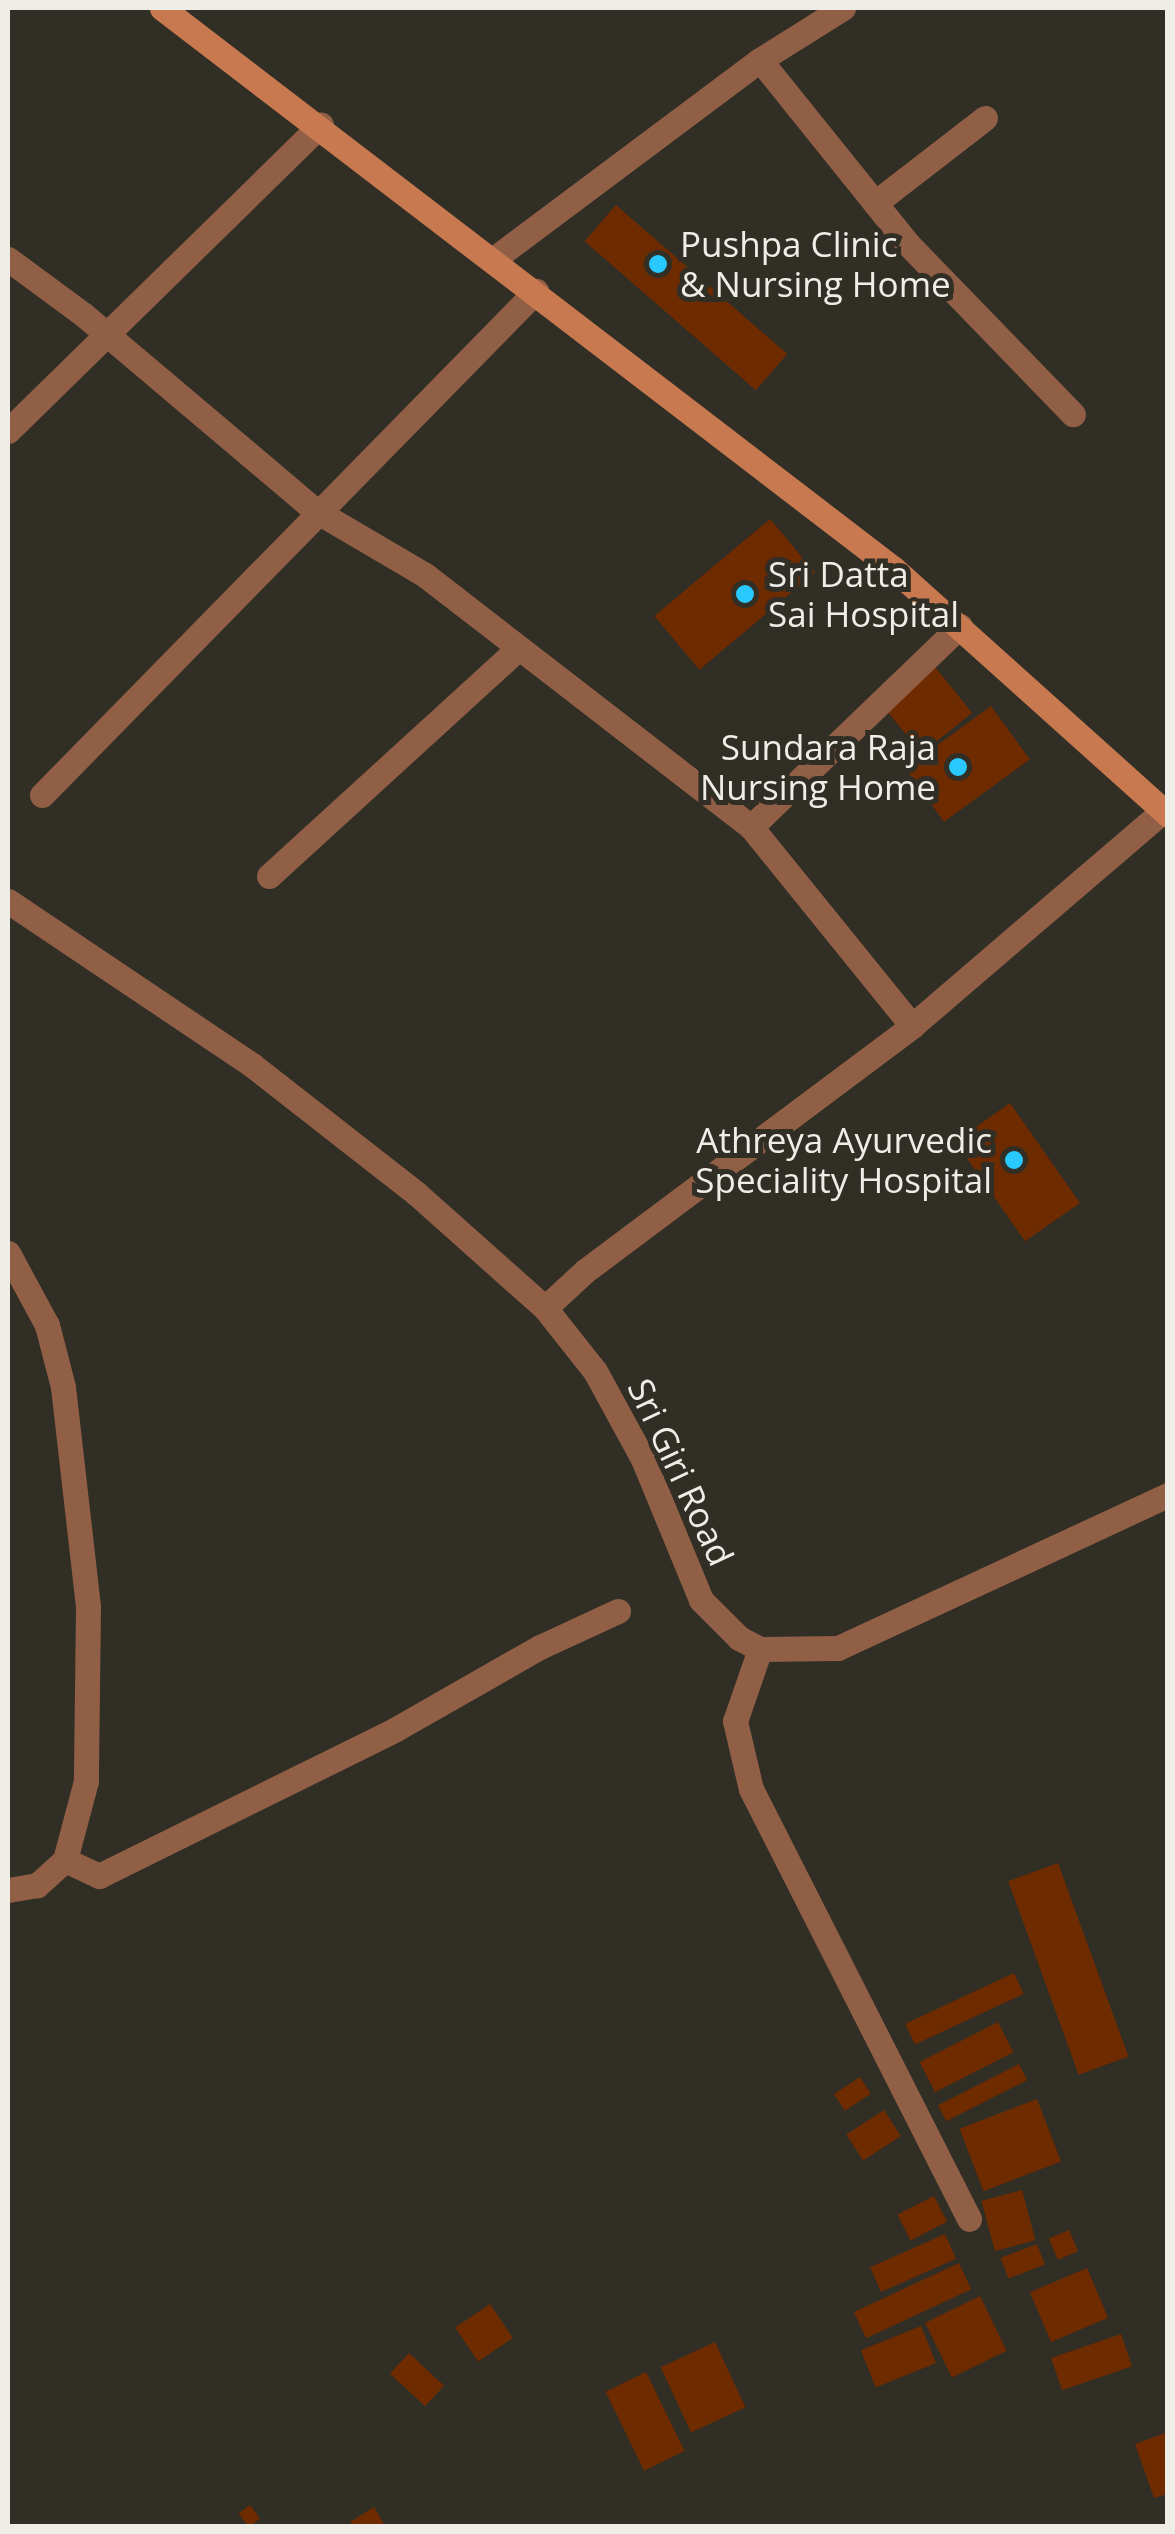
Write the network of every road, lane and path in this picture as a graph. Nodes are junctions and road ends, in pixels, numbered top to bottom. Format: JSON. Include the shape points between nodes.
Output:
{"nodes":[{"id":1,"x":162,"y":8,"type":"edge"},
{"id":2,"x":843,"y":8,"type":"edge"},
{"id":3,"x":760,"y":60,"type":"junction"},
{"id":4,"x":985,"y":118,"type":"dead end"},
{"id":5,"x":321,"y":125,"type":"junction"},
{"id":6,"x":875,"y":203,"type":"junction"},
{"id":7,"x":495,"y":258,"type":"junction"},
{"id":8,"x":8,"y":259,"type":"edge"},
{"id":9,"x":536,"y":291,"type":"junction"},
{"id":10,"x":107,"y":334,"type":"junction"},
{"id":11,"x":1073,"y":414,"type":"dead end"},
{"id":12,"x":8,"y":432,"type":"edge"},
{"id":13,"x":316,"y":511,"type":"junction"},
{"id":14,"x":960,"y":626,"type":"junction"},
{"id":15,"x":519,"y":648,"type":"junction"},
{"id":16,"x":42,"y":795,"type":"dead end"},
{"id":17,"x":1166,"y":812,"type":"edge"},
{"id":18,"x":751,"y":827,"type":"junction"},
{"id":19,"x":269,"y":876,"type":"dead end"},
{"id":20,"x":8,"y":902,"type":"edge"},
{"id":21,"x":912,"y":1026,"type":"junction"},
{"id":22,"x":8,"y":1253,"type":"edge"},
{"id":23,"x":546,"y":1308,"type":"junction"},
{"id":24,"x":1168,"y":1495,"type":"edge"},
{"id":25,"x":618,"y":1611,"type":"dead end"},
{"id":26,"x":760,"y":1649,"type":"junction"},
{"id":27,"x":65,"y":1860,"type":"junction"},
{"id":28,"x":8,"y":1890,"type":"edge"},
{"id":29,"x":969,"y":2219,"type":"dead end"}],
"edges":[{"from":1,"to":5,"type":"street"},
{"from":2,"to":3,"type":"street"},
{"from":3,"to":6,"type":"street"},
{"from":3,"to":7,"type":"street"},
{"from":4,"to":6,"type":"street"},
{"from":5,"to":7,"type":"street"},
{"from":5,"to":10,"type":"street"},
{"from":6,"to":11,"type":"street"},
{"from":7,"to":9,"type":"street"},
{"from":8,"to":10,"type":"street"},
{"from":9,"to":13,"type":"street"},
{"from":9,"to":14,"type":"street"},
{"from":10,"to":12,"type":"street"},
{"from":10,"to":13,"type":"street"},
{"from":13,"to":15,"type":"street","via":[[425,576]]},
{"from":13,"to":16,"type":"street"},
{"from":14,"to":17,"type":"street"},
{"from":14,"to":18,"type":"street"},
{"from":15,"to":18,"type":"street"},
{"from":15,"to":19,"type":"street"},
{"from":17,"to":21,"type":"street"},
{"from":18,"to":21,"type":"street"},
{"from":20,"to":23,"type":"street","name":"Sri Giri Road","via":[[267,1077],[417,1194]]},
{"from":21,"to":23,"type":"street","via":[[584,1270]]},
{"from":22,"to":27,"type":"street","via":[[47,1324],[80,1510],[88,1607],[86,1781]]},
{"from":23,"to":26,"type":"street","name":"Sri Giri Road","via":[[595,1371],[643,1459],[701,1600]]},
{"from":24,"to":26,"type":"street","via":[[838,1648]]},
{"from":25,"to":27,"type":"street","via":[[540,1647],[396,1730],[99,1876]]},
{"from":26,"to":29,"type":"street","via":[[735,1721],[751,1789]]},
{"from":27,"to":28,"type":"street","via":[[37,1886]]}]}
